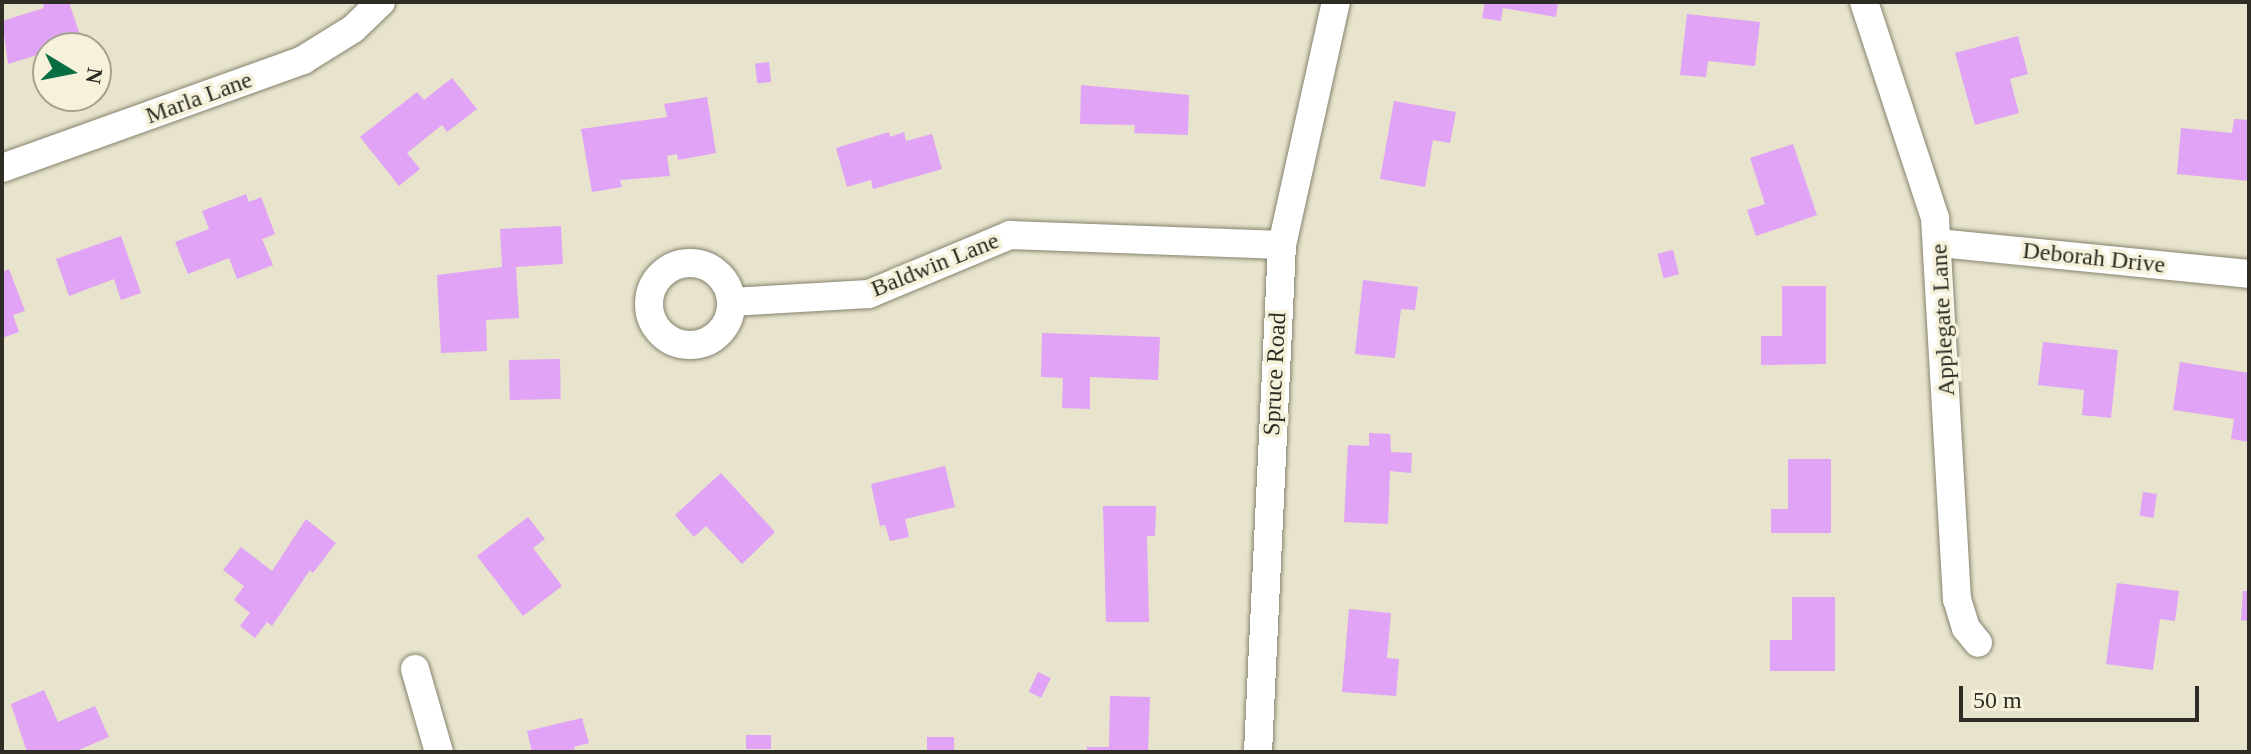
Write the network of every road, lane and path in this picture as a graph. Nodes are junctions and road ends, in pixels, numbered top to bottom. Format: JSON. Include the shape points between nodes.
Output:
{"nodes":[{"id":1,"x":381,"y":2,"type":"edge"},
{"id":2,"x":1336,"y":2,"type":"edge"},
{"id":3,"x":1864,"y":2,"type":"edge"},
{"id":4,"x":2,"y":168,"type":"edge"},
{"id":5,"x":1939,"y":243,"type":"junction"},
{"id":6,"x":1282,"y":245,"type":"junction"},
{"id":7,"x":2249,"y":274,"type":"edge"},
{"id":8,"x":731,"y":302,"type":"dead end"},
{"id":9,"x":1978,"y":643,"type":"dead end"},
{"id":10,"x":415,"y":669,"type":"dead end"},
{"id":11,"x":439,"y":752,"type":"edge"},
{"id":12,"x":1258,"y":752,"type":"edge"}],
"edges":[{"from":1,"to":4,"type":"street","name":"Marla Lane","via":[[353,29],[303,60]]},
{"from":2,"to":6,"type":"street","name":"Spruce Road"},
{"from":3,"to":5,"type":"street","name":"Applegate Lane","via":[[1924,180]]},
{"from":5,"to":7,"type":"street","name":"Deborah Drive"},
{"from":5,"to":9,"type":"street","name":"Applegate Lane","via":[[1956,588],[1962,619]]},
{"from":6,"to":8,"type":"street","name":"Baldwin Lane","via":[[1010,235],[869,294]]},
{"from":6,"to":12,"type":"street","name":"Spruce Road"},
{"from":10,"to":11,"type":"street"}]}
